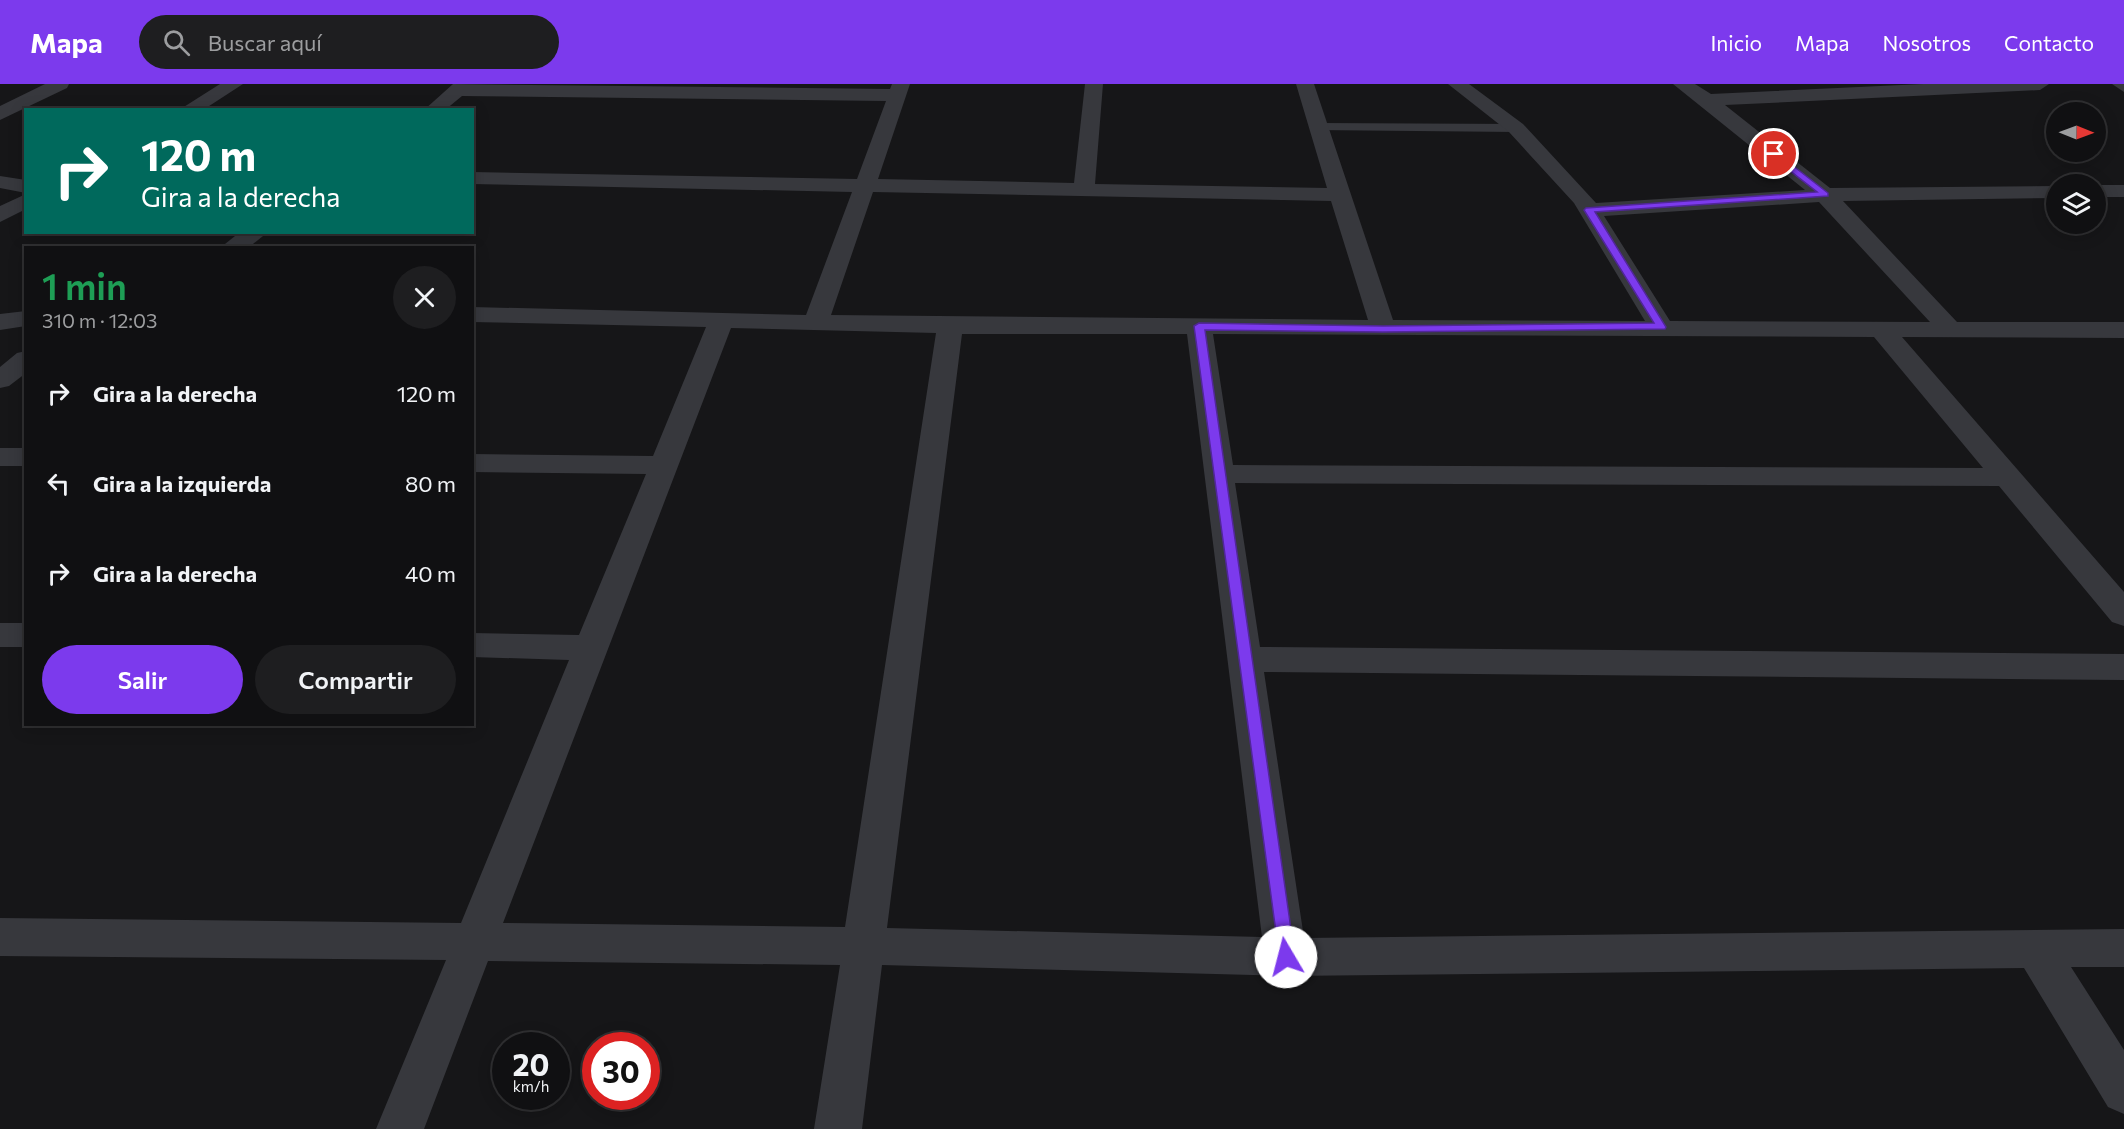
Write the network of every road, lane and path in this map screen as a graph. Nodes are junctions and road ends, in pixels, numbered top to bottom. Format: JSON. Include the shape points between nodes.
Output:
{"nodes":[{"id":1,"x":60,"y":84,"type":"edge"},
{"id":2,"x":234,"y":84,"type":"edge"},
{"id":3,"x":1094,"y":84,"type":"edge"},
{"id":4,"x":1305,"y":84,"type":"edge"},
{"id":5,"x":1457,"y":84,"type":"edge"},
{"id":6,"x":1682,"y":84,"type":"edge"},
{"id":7,"x":2040,"y":84,"type":"edge"},
{"id":8,"x":461,"y":87,"type":"edge"},
{"id":9,"x":899,"y":89,"type":"edge"},
{"id":10,"x":1707,"y":100,"type":"junction"},
{"id":11,"x":192,"y":108,"type":"edge"},
{"id":12,"x":435,"y":108,"type":"edge"},
{"id":13,"x":0,"y":114,"type":"edge"},
{"id":14,"x":1319,"y":127,"type":"junction"},
{"id":15,"x":1516,"y":128,"type":"junction"},
{"id":16,"x":474,"y":178,"type":"edge"},
{"id":17,"x":0,"y":182,"type":"edge"},
{"id":18,"x":24,"y":187,"type":"edge"},
{"id":19,"x":862,"y":187,"type":"junction"},
{"id":20,"x":1084,"y":190,"type":"junction"},
{"id":21,"x":2106,"y":191,"type":"edge"},
{"id":22,"x":2124,"y":191,"type":"edge"},
{"id":23,"x":2046,"y":192,"type":"edge"},
{"id":24,"x":1342,"y":195,"type":"junction"},
{"id":25,"x":1825,"y":195,"type":"junction"},
{"id":26,"x":24,"y":201,"type":"edge"},
{"id":27,"x":1589,"y":210,"type":"junction"},
{"id":28,"x":0,"y":215,"type":"edge"},
{"id":29,"x":254,"y":234,"type":"edge"},
{"id":30,"x":234,"y":246,"type":"edge"},
{"id":31,"x":474,"y":314,"type":"edge"},
{"id":32,"x":24,"y":318,"type":"edge"},
{"id":33,"x":721,"y":321,"type":"junction"},
{"id":34,"x":0,"y":322,"type":"edge"},
{"id":35,"x":816,"y":323,"type":"junction"},
{"id":36,"x":950,"y":326,"type":"junction"},
{"id":37,"x":1199,"y":326,"type":"junction"},
{"id":38,"x":1661,"y":327,"type":"junction"},
{"id":39,"x":1383,"y":329,"type":"junction"},
{"id":40,"x":1882,"y":330,"type":"junction"},
{"id":41,"x":1952,"y":331,"type":"junction"},
{"id":42,"x":2119,"y":334,"type":"edge"},
{"id":43,"x":0,"y":457,"type":"edge"},
{"id":44,"x":24,"y":457,"type":"edge"},
{"id":45,"x":474,"y":463,"type":"edge"},
{"id":46,"x":662,"y":465,"type":"junction"},
{"id":47,"x":1220,"y":474,"type":"junction"},
{"id":48,"x":2008,"y":477,"type":"junction"},
{"id":49,"x":2124,"y":614,"type":"edge"},
{"id":50,"x":0,"y":635,"type":"edge"},
{"id":51,"x":24,"y":635,"type":"edge"},
{"id":52,"x":474,"y":645,"type":"edge"},
{"id":53,"x":589,"y":648,"type":"junction"},
{"id":54,"x":1245,"y":659,"type":"junction"},
{"id":55,"x":2124,"y":667,"type":"edge"},
{"id":56,"x":0,"y":937,"type":"edge"},
{"id":57,"x":471,"y":944,"type":"junction"},
{"id":58,"x":865,"y":946,"type":"junction"},
{"id":59,"x":2034,"y":947,"type":"junction"},
{"id":60,"x":2124,"y":948,"type":"edge"},
{"id":61,"x":1286,"y":957,"type":"junction"},
{"id":62,"x":2124,"y":1091,"type":"edge"},
{"id":63,"x":400,"y":1129,"type":"edge"},
{"id":64,"x":838,"y":1129,"type":"edge"}],
"edges":[{"from":1,"to":13,"type":"street"},
{"from":2,"to":11,"type":"street"},
{"from":3,"to":20,"type":"street"},
{"from":4,"to":14,"type":"street"},
{"from":5,"to":15,"type":"street"},
{"from":6,"to":10,"type":"street"},
{"from":7,"to":10,"type":"street"},
{"from":8,"to":9,"type":"street"},
{"from":8,"to":12,"type":"street"},
{"from":9,"to":19,"type":"street"},
{"from":10,"to":25,"type":"street"},
{"from":14,"to":15,"type":"lane"},
{"from":14,"to":24,"type":"street"},
{"from":15,"to":27,"type":"street"},
{"from":16,"to":19,"type":"street"},
{"from":17,"to":18,"type":"street"},
{"from":19,"to":20,"type":"street"},
{"from":19,"to":35,"type":"street"},
{"from":20,"to":24,"type":"street"},
{"from":21,"to":22,"type":"street"},
{"from":23,"to":25,"type":"street"},
{"from":24,"to":39,"type":"street"},
{"from":25,"to":27,"type":"street"},
{"from":25,"to":41,"type":"street"},
{"from":26,"to":28,"type":"street"},
{"from":27,"to":38,"type":"street"},
{"from":29,"to":30,"type":"street"},
{"from":31,"to":33,"type":"street"},
{"from":32,"to":34,"type":"street"},
{"from":33,"to":35,"type":"street"},
{"from":33,"to":46,"type":"street"},
{"from":35,"to":36,"type":"street"},
{"from":36,"to":37,"type":"street"},
{"from":36,"to":58,"type":"street"},
{"from":37,"to":39,"type":"street"},
{"from":37,"to":47,"type":"street"},
{"from":38,"to":39,"type":"street"},
{"from":38,"to":40,"type":"street"},
{"from":40,"to":41,"type":"street"},
{"from":40,"to":48,"type":"street"},
{"from":41,"to":42,"type":"street"},
{"from":43,"to":44,"type":"street"},
{"from":45,"to":46,"type":"street"},
{"from":46,"to":53,"type":"street"},
{"from":47,"to":48,"type":"street"},
{"from":47,"to":54,"type":"street"},
{"from":48,"to":49,"type":"street"},
{"from":50,"to":51,"type":"street"},
{"from":52,"to":53,"type":"street"},
{"from":53,"to":57,"type":"street"},
{"from":54,"to":55,"type":"street"},
{"from":54,"to":61,"type":"street"},
{"from":56,"to":57,"type":"street"},
{"from":57,"to":58,"type":"street"},
{"from":57,"to":63,"type":"street"},
{"from":58,"to":61,"type":"street"},
{"from":58,"to":64,"type":"street"},
{"from":59,"to":60,"type":"street"},
{"from":59,"to":61,"type":"street"},
{"from":59,"to":62,"type":"street"}]}
